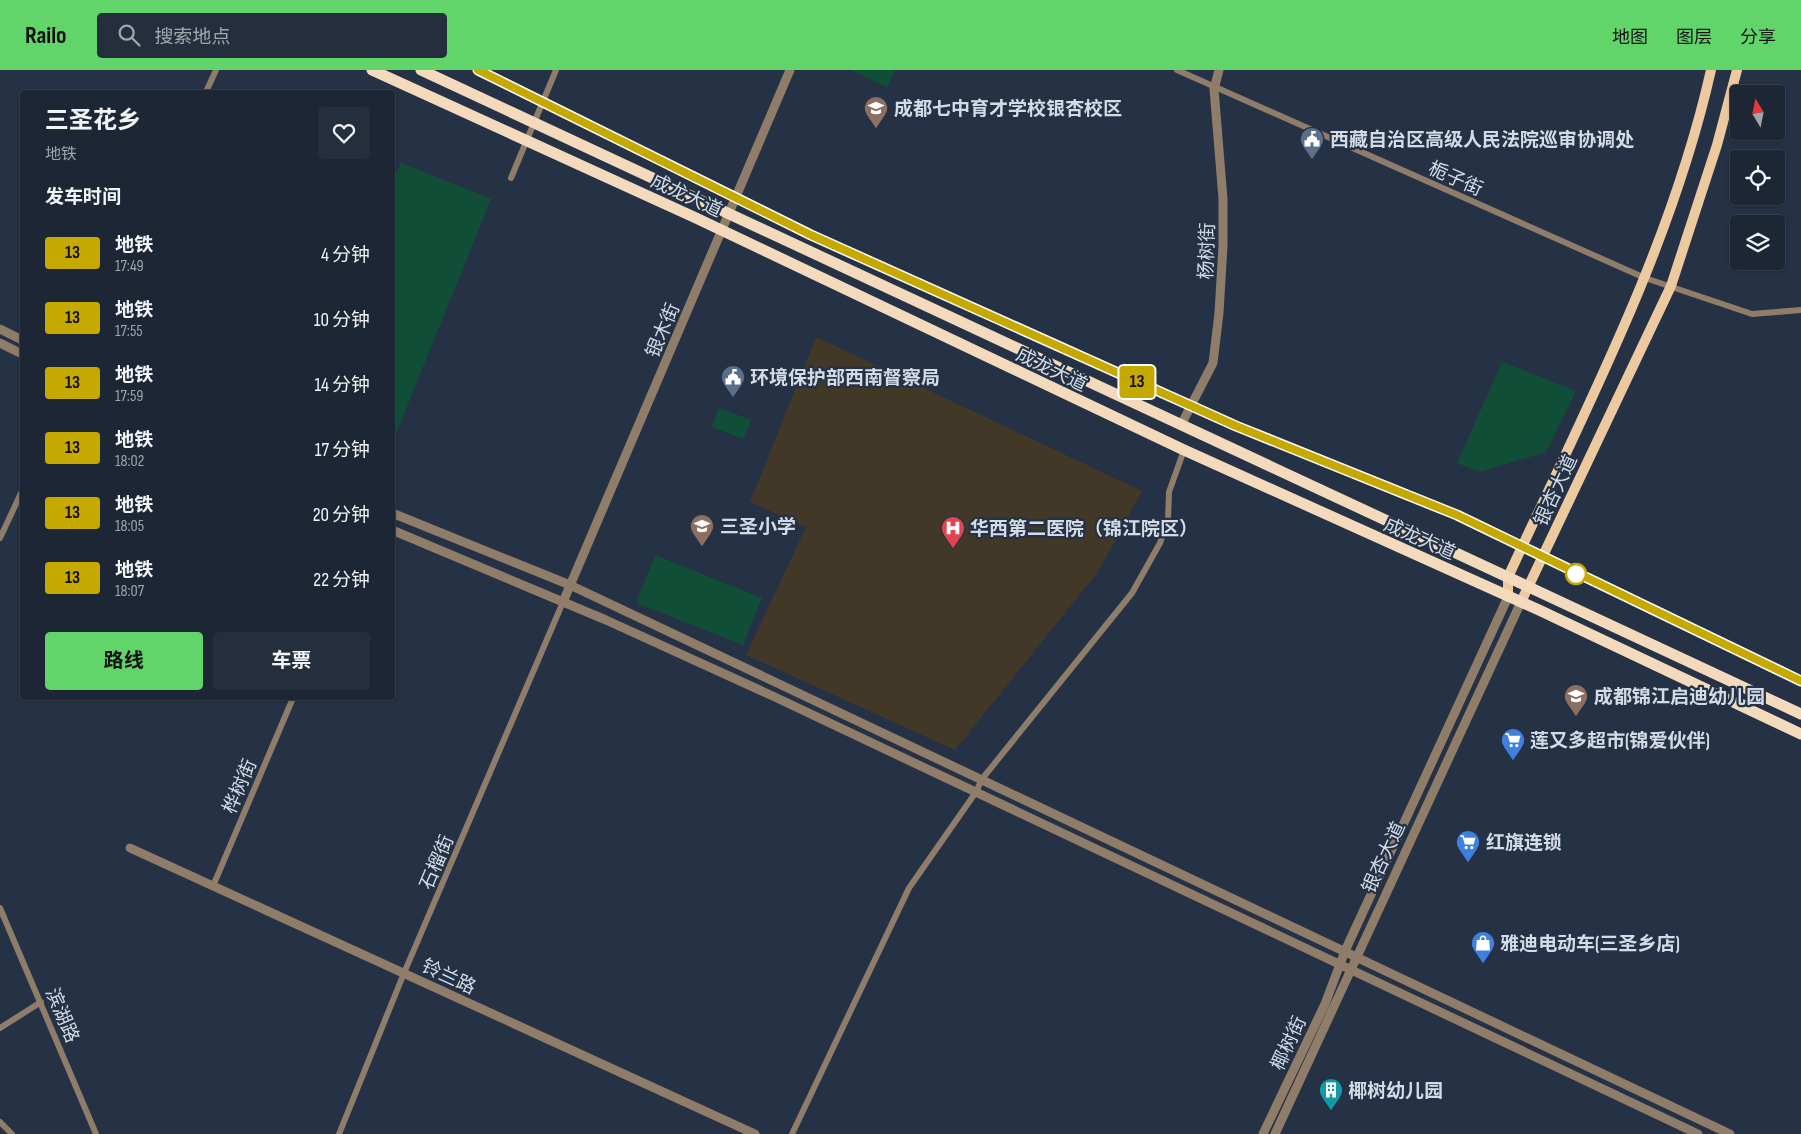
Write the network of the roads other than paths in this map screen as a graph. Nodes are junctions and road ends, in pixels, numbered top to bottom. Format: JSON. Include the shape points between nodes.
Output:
{"nodes":[{"id":1,"x":216,"y":70,"type":"edge"},
{"id":2,"x":372,"y":70,"type":"edge"},
{"id":3,"x":421,"y":70,"type":"edge"},
{"id":4,"x":556,"y":70,"type":"edge"},
{"id":5,"x":790,"y":70,"type":"edge"},
{"id":6,"x":1177,"y":70,"type":"edge"},
{"id":7,"x":1219,"y":70,"type":"edge"},
{"id":8,"x":1711,"y":70,"type":"edge"},
{"id":9,"x":1737,"y":70,"type":"edge"},
{"id":10,"x":1214,"y":89,"type":"junction"},
{"id":11,"x":207,"y":90,"type":"edge"},
{"id":12,"x":533,"y":122,"type":"junction"},
{"id":13,"x":526,"y":140,"type":"junction"},
{"id":14,"x":511,"y":178,"type":"dead end"},
{"id":15,"x":729,"y":212,"type":"junction"},
{"id":16,"x":722,"y":230,"type":"junction"},
{"id":17,"x":1645,"y":278,"type":"junction"},
{"id":18,"x":1671,"y":286,"type":"junction"},
{"id":19,"x":1801,"y":310,"type":"edge"},
{"id":20,"x":0,"y":329,"type":"edge"},
{"id":21,"x":20,"y":339,"type":"edge"},
{"id":22,"x":0,"y":343,"type":"edge"},
{"id":23,"x":20,"y":353,"type":"edge"},
{"id":24,"x":1181,"y":425,"type":"junction"},
{"id":25,"x":1184,"y":450,"type":"junction"},
{"id":26,"x":20,"y":496,"type":"edge"},
{"id":27,"x":395,"y":514,"type":"edge"},
{"id":28,"x":395,"y":531,"type":"edge"},
{"id":29,"x":0,"y":538,"type":"edge"},
{"id":30,"x":1508,"y":577,"type":"junction"},
{"id":31,"x":570,"y":585,"type":"junction"},
{"id":32,"x":1529,"y":586,"type":"junction"},
{"id":33,"x":1508,"y":597,"type":"junction"},
{"id":34,"x":563,"y":602,"type":"junction"},
{"id":35,"x":1521,"y":602,"type":"junction"},
{"id":36,"x":292,"y":700,"type":"edge"},
{"id":37,"x":1801,"y":714,"type":"edge"},
{"id":38,"x":1801,"y":734,"type":"edge"},
{"id":39,"x":982,"y":779,"type":"junction"},
{"id":40,"x":976,"y":792,"type":"junction"},
{"id":41,"x":130,"y":848,"type":"dead end"},
{"id":42,"x":213,"y":886,"type":"junction"},
{"id":43,"x":0,"y":908,"type":"edge"},
{"id":44,"x":1345,"y":951,"type":"junction"},
{"id":45,"x":1358,"y":957,"type":"junction"},
{"id":46,"x":1340,"y":964,"type":"junction"},
{"id":47,"x":1352,"y":970,"type":"junction"},
{"id":48,"x":404,"y":973,"type":"junction"},
{"id":49,"x":41,"y":1002,"type":"junction"},
{"id":50,"x":0,"y":1028,"type":"edge"},
{"id":51,"x":0,"y":1122,"type":"edge"},
{"id":52,"x":12,"y":1134,"type":"edge"},
{"id":53,"x":96,"y":1134,"type":"edge"},
{"id":54,"x":338,"y":1134,"type":"edge"},
{"id":55,"x":755,"y":1134,"type":"edge"},
{"id":56,"x":792,"y":1134,"type":"edge"},
{"id":57,"x":1263,"y":1134,"type":"edge"},
{"id":58,"x":1275,"y":1134,"type":"edge"},
{"id":59,"x":1698,"y":1134,"type":"edge"},
{"id":60,"x":1730,"y":1134,"type":"edge"}],
"edges":[{"from":1,"to":11,"type":"street"},
{"from":2,"to":13,"type":"highway","name":"成龙大道"},
{"from":3,"to":12,"type":"highway","name":"成龙大道"},
{"from":4,"to":12,"type":"street"},
{"from":5,"to":15,"type":"street","name":"银木街"},
{"from":6,"to":10,"type":"street","name":"栀子街"},
{"from":7,"to":10,"type":"street","name":"杨树街"},
{"from":8,"to":17,"type":"main road","name":"银杏大道","via":[[1700,117]]},
{"from":9,"to":18,"type":"main road","name":"银杏大道","via":[[1717,145]]},
{"from":10,"to":17,"type":"street","name":"栀子街"},
{"from":10,"to":24,"type":"street","name":"杨树街","via":[[1223,199],[1219,313],[1213,363]]},
{"from":12,"to":13,"type":"street"},
{"from":12,"to":15,"type":"highway","name":"成龙大道"},
{"from":13,"to":14,"type":"street"},
{"from":13,"to":16,"type":"highway","name":"成龙大道"},
{"from":15,"to":16,"type":"street","name":"银木街"},
{"from":15,"to":24,"type":"highway","name":"成龙大道"},
{"from":16,"to":25,"type":"highway","name":"成龙大道"},
{"from":16,"to":31,"type":"street","name":"银木街"},
{"from":17,"to":18,"type":"street","name":"栀子街"},
{"from":17,"to":30,"type":"main road","name":"银杏大道"},
{"from":18,"to":19,"type":"street","name":"栀子街","via":[[1752,314]]},
{"from":18,"to":32,"type":"main road","name":"银杏大道"},
{"from":20,"to":21,"type":"street"},
{"from":22,"to":23,"type":"street"},
{"from":24,"to":30,"type":"highway","name":"成龙大道"},
{"from":25,"to":33,"type":"highway","name":"成龙大道"},
{"from":25,"to":39,"type":"street","via":[[1169,492],[1168,521],[1160,543],[1132,592]]},
{"from":26,"to":29,"type":"street"},
{"from":27,"to":31,"type":"street"},
{"from":28,"to":34,"type":"street"},
{"from":30,"to":32,"type":"highway","name":"成龙大道"},
{"from":30,"to":33,"type":"main road","name":"银杏大道"},
{"from":31,"to":34,"type":"street","name":"银木街"},
{"from":31,"to":39,"type":"street","via":[[808,700]]},
{"from":32,"to":35,"type":"main road","name":"银杏大道"},
{"from":32,"to":37,"type":"highway","name":"成龙大道"},
{"from":33,"to":35,"type":"highway","name":"成龙大道"},
{"from":33,"to":44,"type":"street","name":"银杏大道"},
{"from":34,"to":40,"type":"street"},
{"from":34,"to":48,"type":"street","name":"石榴街"},
{"from":35,"to":38,"type":"highway","name":"成龙大道"},
{"from":35,"to":45,"type":"street","name":"银杏大道"},
{"from":36,"to":42,"type":"street","name":"桦树街"},
{"from":39,"to":40,"type":"street"},
{"from":39,"to":44,"type":"street"},
{"from":40,"to":46,"type":"street"},
{"from":40,"to":56,"type":"street","via":[[909,888]]},
{"from":41,"to":42,"type":"street","name":"铃兰路"},
{"from":42,"to":48,"type":"street","name":"铃兰路"},
{"from":43,"to":49,"type":"street","name":"滨湖路"},
{"from":44,"to":45,"type":"street"},
{"from":44,"to":46,"type":"street","name":"银杏大道"},
{"from":45,"to":47,"type":"street","name":"银杏大道"},
{"from":45,"to":60,"type":"street"},
{"from":46,"to":47,"type":"street"},
{"from":46,"to":57,"type":"street","name":"椰树街","via":[[1325,1004]]},
{"from":47,"to":58,"type":"street","name":"椰树街"},
{"from":47,"to":59,"type":"street"},
{"from":48,"to":54,"type":"street","name":"石榴街"},
{"from":48,"to":55,"type":"street","name":"铃兰路"},
{"from":49,"to":50,"type":"street"},
{"from":49,"to":53,"type":"street","name":"滨湖路"},
{"from":51,"to":52,"type":"street"}]}
